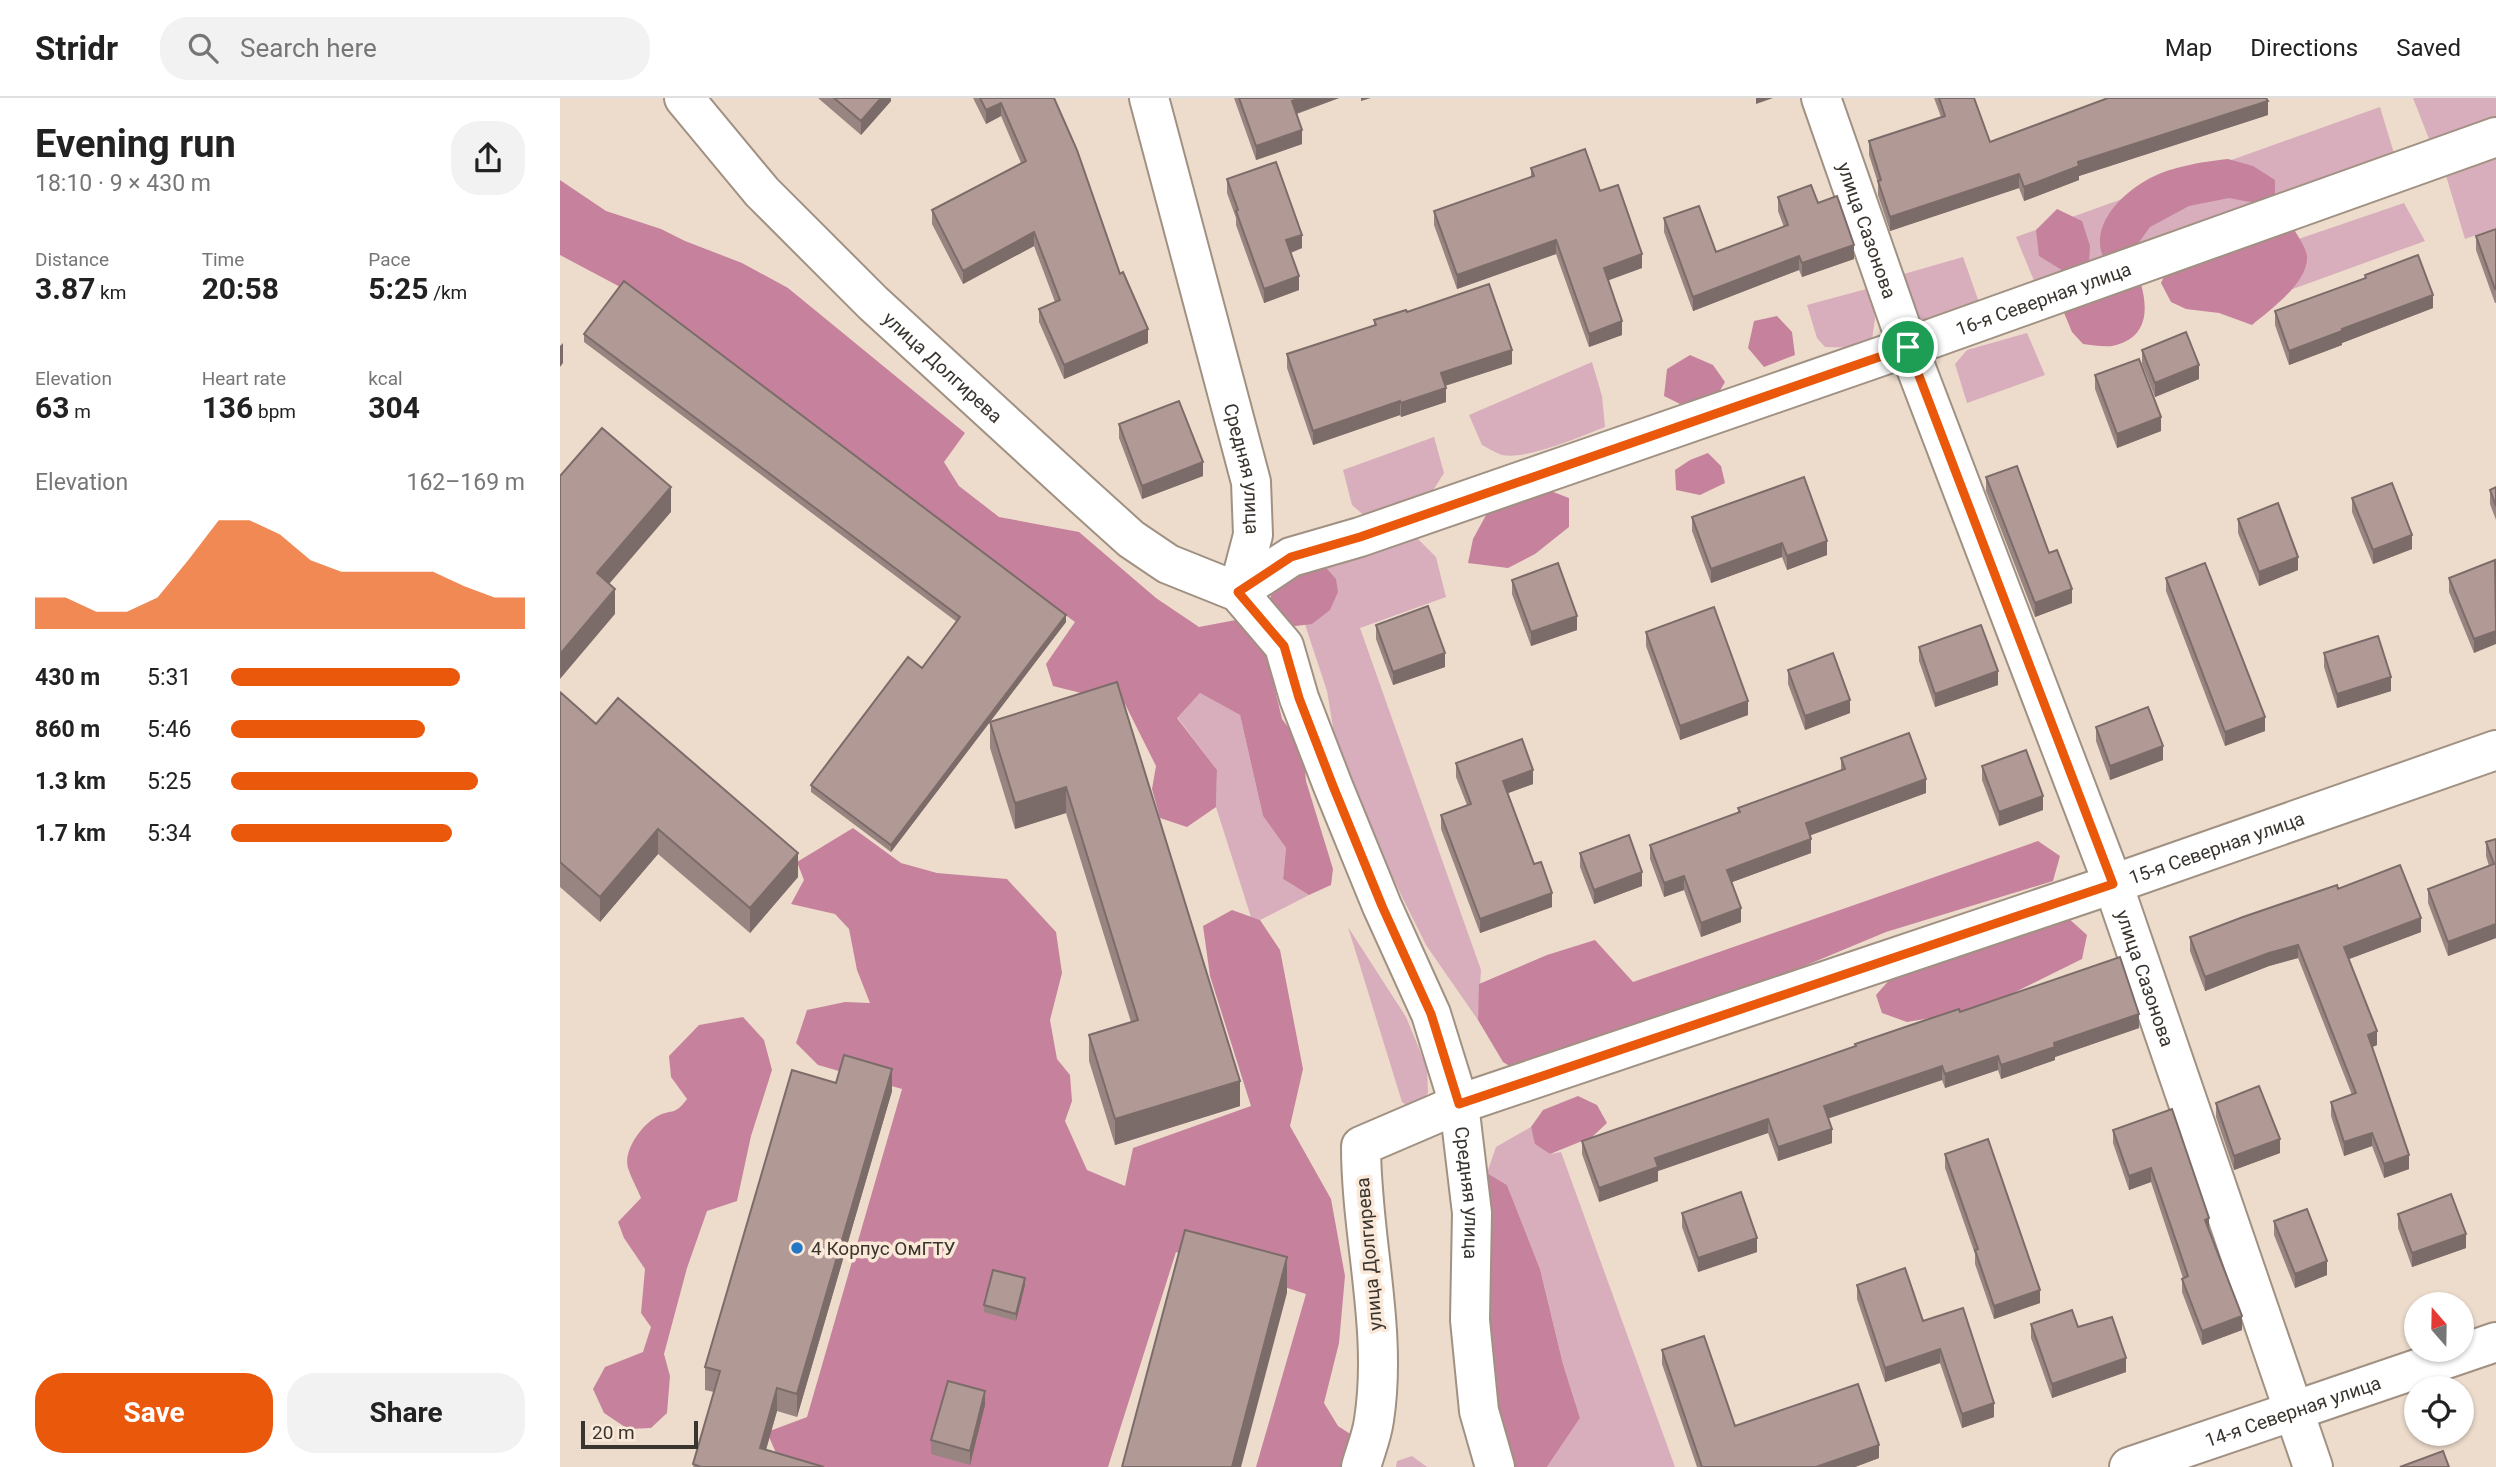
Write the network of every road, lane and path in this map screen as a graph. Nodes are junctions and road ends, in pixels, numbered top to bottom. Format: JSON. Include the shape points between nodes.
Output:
{"nodes":[{"id":1,"x":684,"y":98,"type":"edge"},
{"id":2,"x":1149,"y":98,"type":"edge"},
{"id":3,"x":1821,"y":98,"type":"edge"},
{"id":4,"x":2496,"y":137,"type":"edge"},
{"id":5,"x":1908,"y":347,"type":"junction"},
{"id":6,"x":1238,"y":592,"type":"junction"},
{"id":7,"x":2496,"y":750,"type":"edge"},
{"id":8,"x":2113,"y":884,"type":"junction"},
{"id":9,"x":1459,"y":1104,"type":"junction"},
{"id":10,"x":2496,"y":1342,"type":"edge"},
{"id":11,"x":2293,"y":1413,"type":"junction"},
{"id":12,"x":1361,"y":1467,"type":"edge"},
{"id":13,"x":1495,"y":1467,"type":"edge"},
{"id":14,"x":2129,"y":1467,"type":"edge"},
{"id":15,"x":2312,"y":1467,"type":"edge"}],
"edges":[{"from":1,"to":6,"type":"street","name":"улица Долгирева","via":[[761,192],[873,303],[1079,492],[1168,564]]},
{"from":2,"to":6,"type":"street","name":"Средняя улица","via":[[1251,482],[1253,535]]},
{"from":3,"to":5,"type":"street","name":"улица Сазонова"},
{"from":4,"to":5,"type":"street","name":"16-я Северная улица"},
{"from":5,"to":6,"type":"street","name":"16-я Северная улица","via":[[1291,557]]},
{"from":5,"to":8,"type":"street","name":"улица Сазонова"},
{"from":6,"to":9,"type":"street","name":"Средняя улица","via":[[1284,646],[1338,798],[1431,1014]]},
{"from":7,"to":8,"type":"street","name":"15-я Северная улица"},
{"from":8,"to":9,"type":"street","name":"15-я Северная улица"},
{"from":8,"to":11,"type":"street","name":"улица Сазонова"},
{"from":9,"to":12,"type":"street","name":"улица Долгирева","via":[[1361,1146],[1378,1349],[1374,1421]]},
{"from":9,"to":13,"type":"street","name":"Средняя улица","via":[[1472,1213],[1470,1320],[1479,1411]]},
{"from":10,"to":11,"type":"street","name":"14-я Северная улица"},
{"from":11,"to":14,"type":"street","name":"14-я Северная улица"},
{"from":11,"to":15,"type":"street","name":"улица Сазонова"}]}
